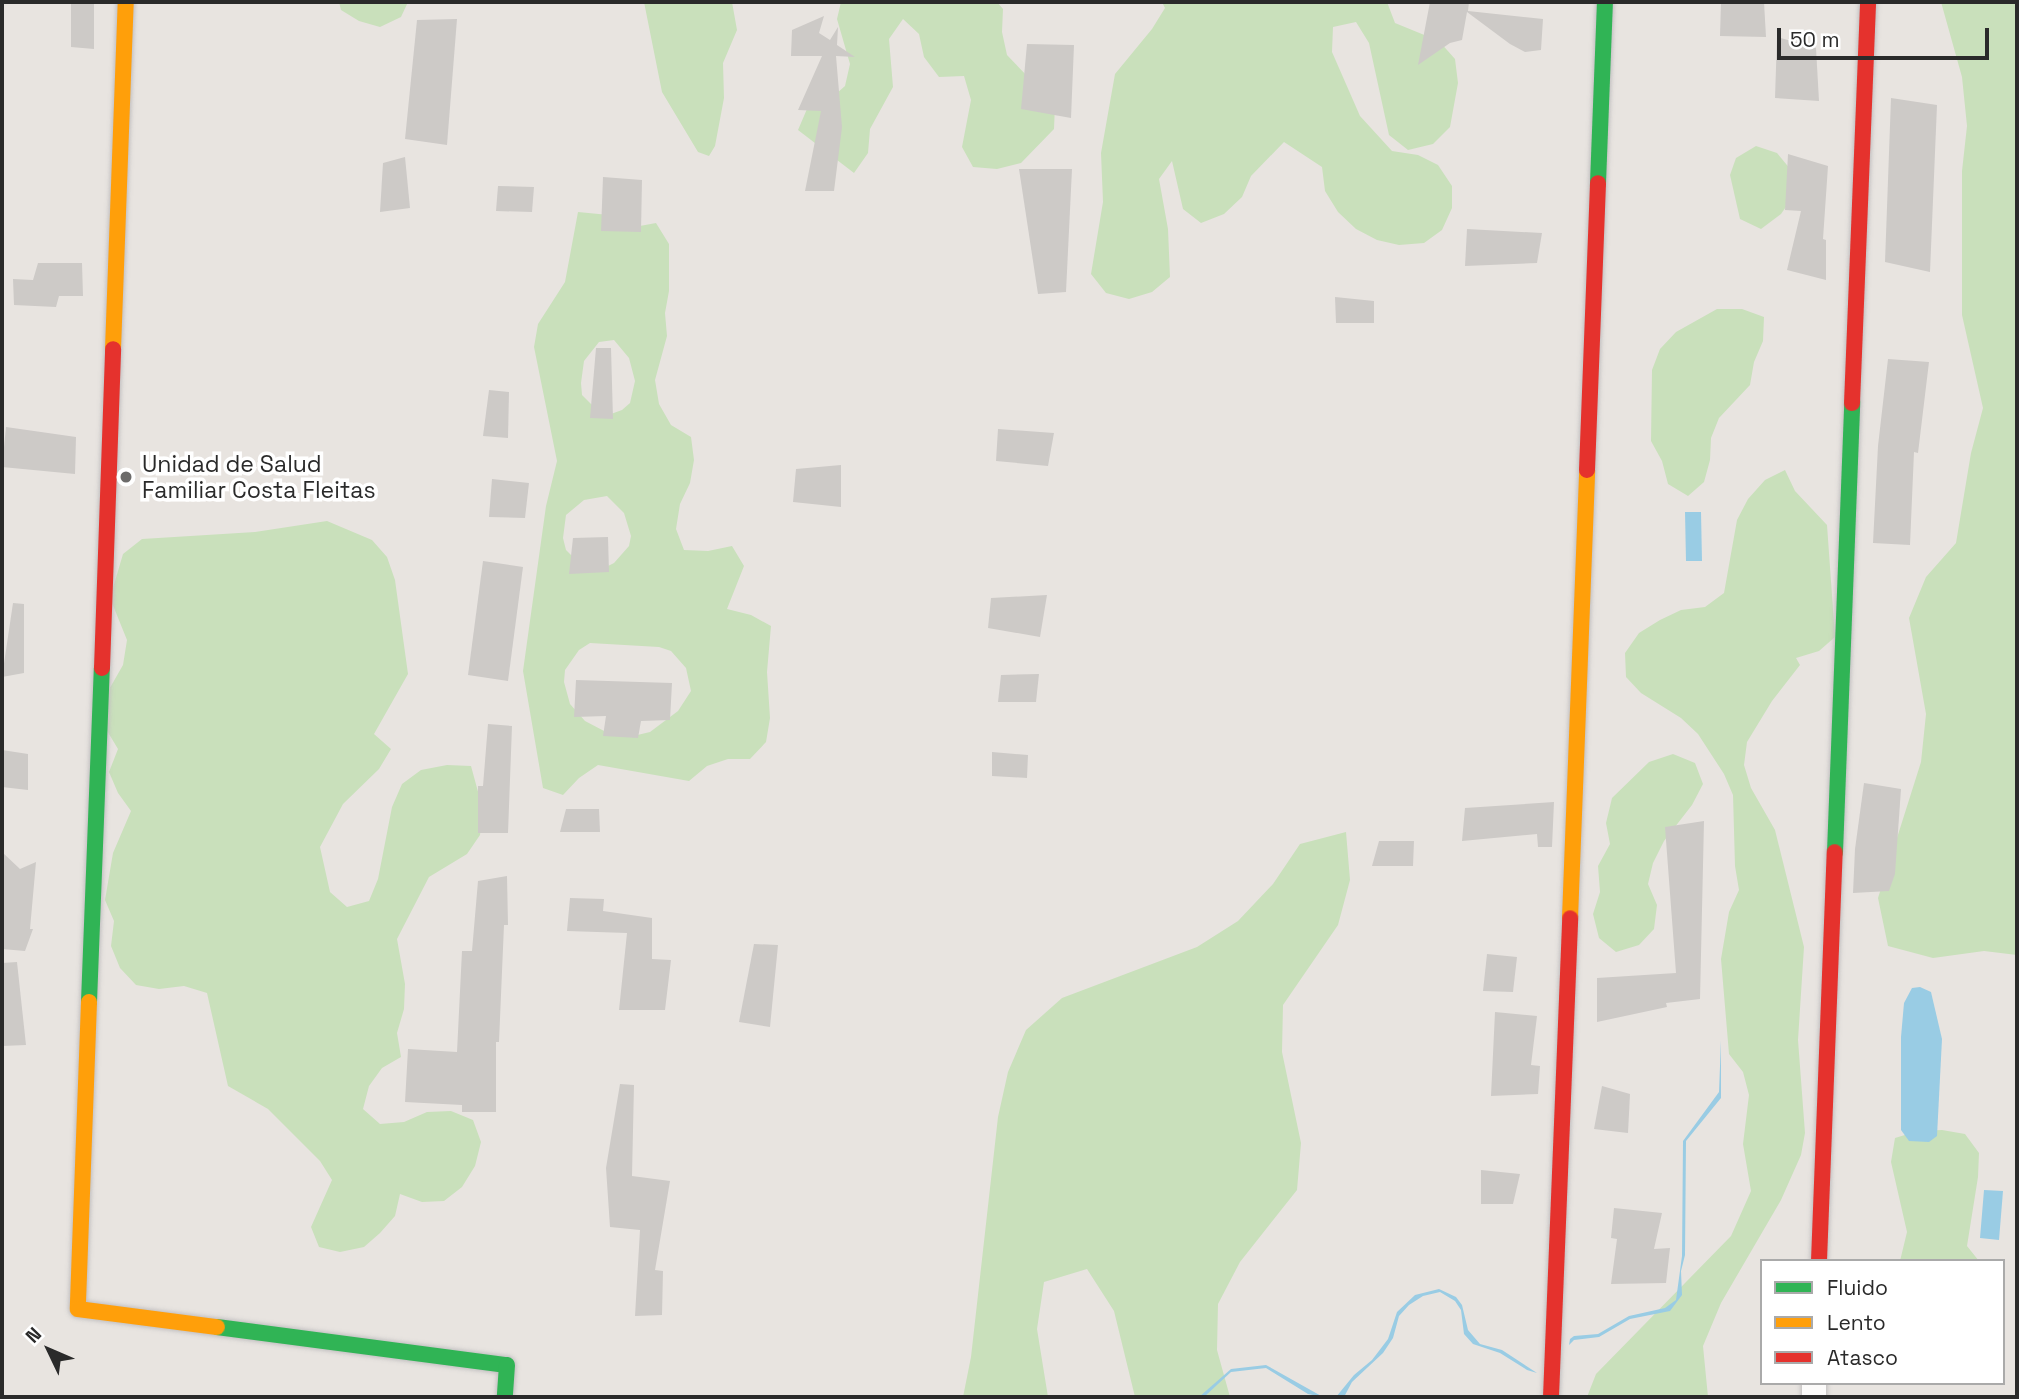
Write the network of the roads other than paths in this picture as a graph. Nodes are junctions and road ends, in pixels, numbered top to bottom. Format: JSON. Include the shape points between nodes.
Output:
{"nodes":[{"id":1,"x":126,"y":2,"type":"edge"},
{"id":2,"x":1605,"y":2,"type":"edge"},
{"id":3,"x":1868,"y":2,"type":"edge"},
{"id":4,"x":1819,"y":1259,"type":"edge"},
{"id":5,"x":505,"y":1397,"type":"edge"},
{"id":6,"x":1551,"y":1397,"type":"edge"}],
"edges":[{"from":1,"to":5,"type":"street","via":[[78,1308],[507,1365]]},
{"from":2,"to":6,"type":"street"},
{"from":3,"to":4,"type":"street"}]}
